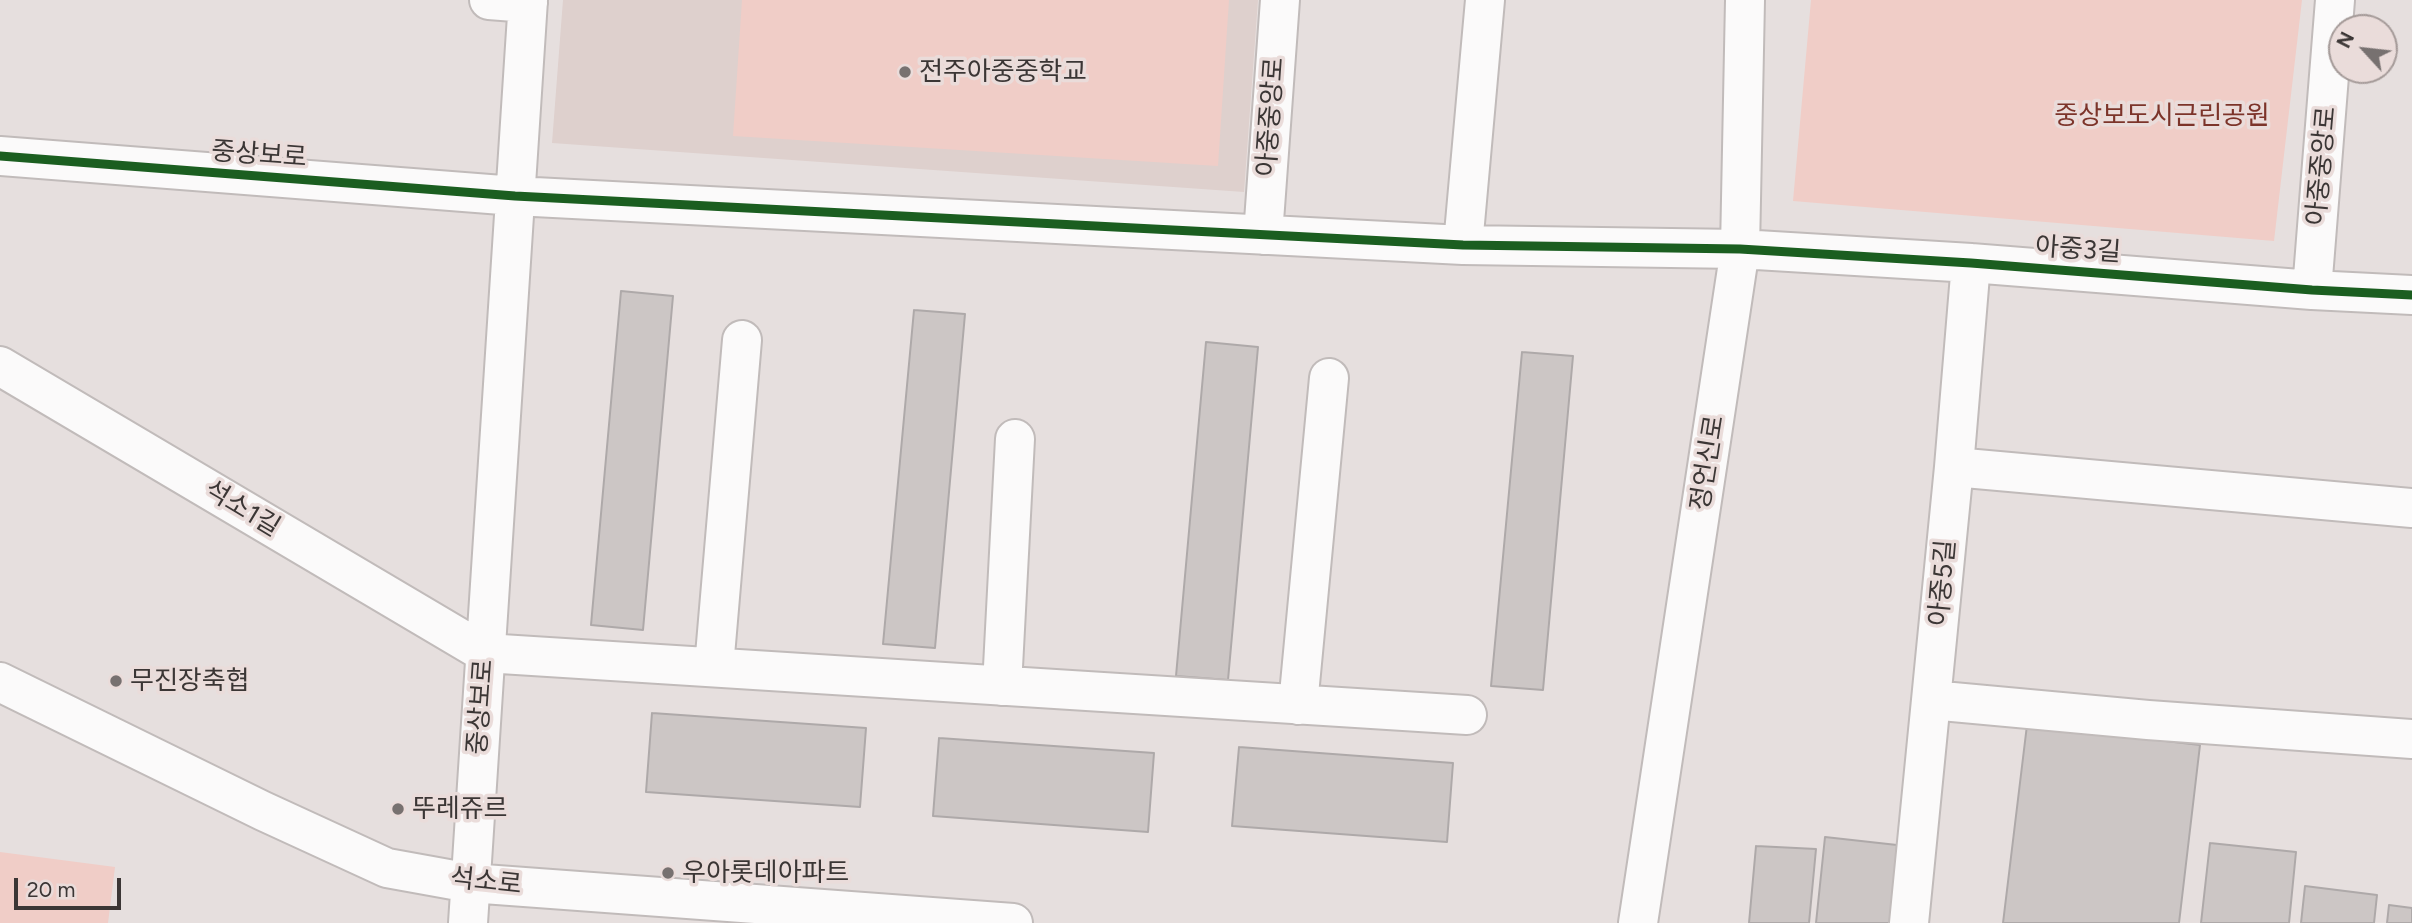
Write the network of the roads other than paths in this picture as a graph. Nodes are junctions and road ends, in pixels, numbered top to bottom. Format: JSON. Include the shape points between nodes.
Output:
{"nodes":[{"id":1,"x":489,"y":0,"type":"edge"},
{"id":2,"x":1280,"y":0,"type":"edge"},
{"id":3,"x":1485,"y":0,"type":"edge"},
{"id":4,"x":1745,"y":0,"type":"edge"},
{"id":5,"x":2335,"y":0,"type":"edge"},
{"id":6,"x":528,"y":1,"type":"edge"},
{"id":7,"x":0,"y":156,"type":"edge"},
{"id":8,"x":515,"y":196,"type":"junction"},
{"id":9,"x":1263,"y":235,"type":"junction"},
{"id":10,"x":1463,"y":245,"type":"junction"},
{"id":11,"x":1740,"y":249,"type":"junction"},
{"id":12,"x":1970,"y":263,"type":"junction"},
{"id":13,"x":2312,"y":290,"type":"junction"},
{"id":14,"x":2412,"y":295,"type":"edge"},
{"id":15,"x":742,"y":340,"type":"dead end"},
{"id":16,"x":0,"y":366,"type":"edge"},
{"id":17,"x":1329,"y":378,"type":"dead end"},
{"id":18,"x":1015,"y":439,"type":"dead end"},
{"id":19,"x":1954,"y":467,"type":"junction"},
{"id":20,"x":2412,"y":508,"type":"edge"},
{"id":21,"x":485,"y":653,"type":"junction"},
{"id":22,"x":714,"y":667,"type":"junction"},
{"id":23,"x":0,"y":682,"type":"edge"},
{"id":24,"x":1002,"y":685,"type":"junction"},
{"id":25,"x":1931,"y":700,"type":"junction"},
{"id":26,"x":1298,"y":705,"type":"junction"},
{"id":27,"x":1467,"y":715,"type":"dead end"},
{"id":28,"x":2412,"y":739,"type":"edge"},
{"id":29,"x":470,"y":883,"type":"junction"},
{"id":30,"x":468,"y":923,"type":"edge"},
{"id":31,"x":1013,"y":923,"type":"edge"},
{"id":32,"x":1638,"y":923,"type":"edge"},
{"id":33,"x":1909,"y":923,"type":"edge"}],
"edges":[{"from":1,"to":6,"type":"street"},
{"from":2,"to":9,"type":"street","name":"아중중앙로"},
{"from":3,"to":10,"type":"street"},
{"from":4,"to":11,"type":"street","name":"정언신로"},
{"from":5,"to":13,"type":"street","name":"아중중앙로"},
{"from":6,"to":8,"type":"street","name":"중상보로"},
{"from":7,"to":8,"type":"street","name":"중상보로"},
{"from":8,"to":9,"type":"street","name":"아중3길"},
{"from":8,"to":21,"type":"street","name":"중상보로"},
{"from":9,"to":10,"type":"street","name":"아중3길"},
{"from":10,"to":11,"type":"street","name":"아중3길"},
{"from":11,"to":12,"type":"street","name":"아중3길"},
{"from":11,"to":32,"type":"street","name":"정언신로"},
{"from":12,"to":13,"type":"street","name":"아중3길"},
{"from":12,"to":19,"type":"street","name":"아중5길"},
{"from":13,"to":14,"type":"street","name":"아중3길"},
{"from":15,"to":22,"type":"street"},
{"from":16,"to":21,"type":"street","name":"석소1길"},
{"from":17,"to":26,"type":"street"},
{"from":18,"to":24,"type":"street"},
{"from":19,"to":20,"type":"street"},
{"from":19,"to":25,"type":"street","name":"아중5길"},
{"from":21,"to":22,"type":"street"},
{"from":21,"to":29,"type":"street","name":"중상보로"},
{"from":22,"to":24,"type":"street"},
{"from":23,"to":29,"type":"street","name":"석소로","via":[[387,868]]},
{"from":24,"to":26,"type":"street"},
{"from":25,"to":28,"type":"street"},
{"from":25,"to":33,"type":"street","name":"아중5길"},
{"from":26,"to":27,"type":"street"},
{"from":29,"to":30,"type":"street","name":"중상보로"},
{"from":29,"to":31,"type":"street","name":"석소로"}]}
